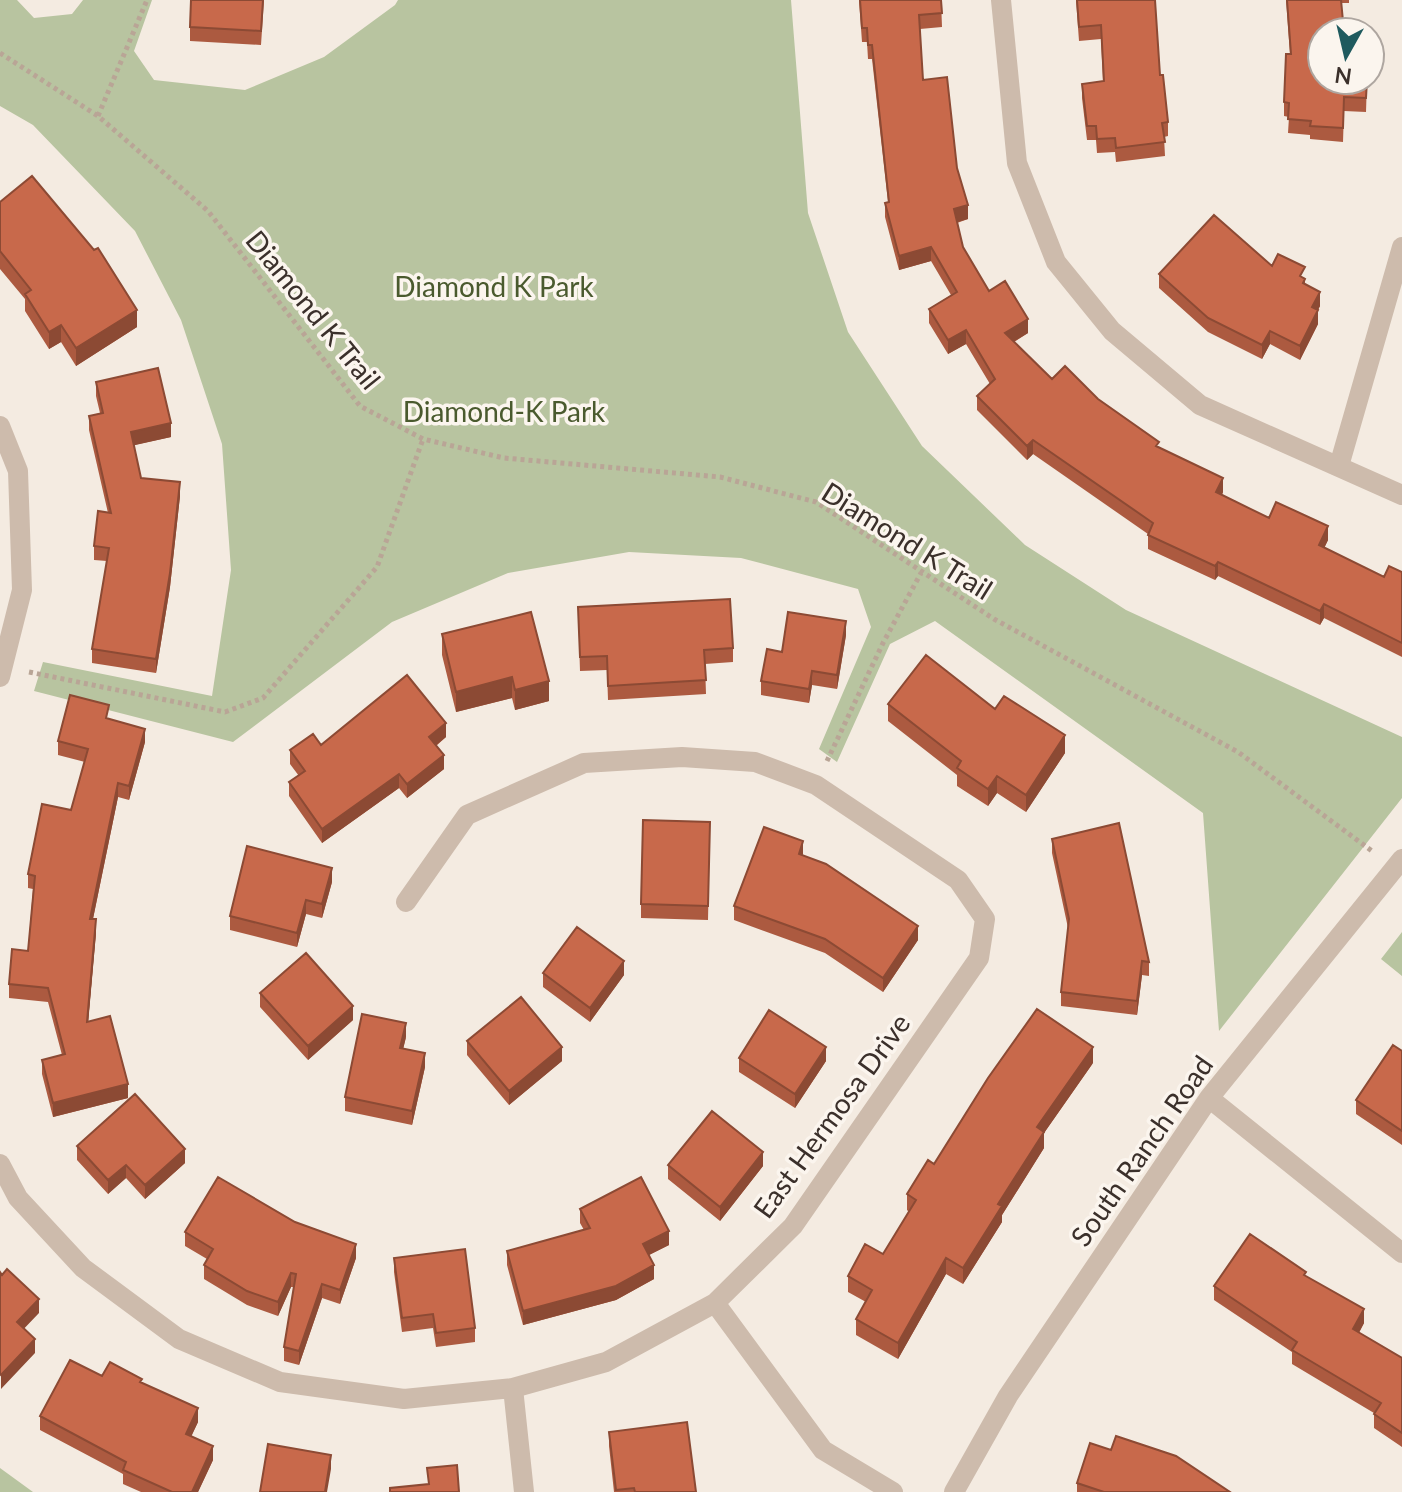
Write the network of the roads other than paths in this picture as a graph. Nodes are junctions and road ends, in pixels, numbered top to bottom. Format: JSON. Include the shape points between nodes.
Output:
{"nodes":[{"id":1,"x":1001,"y":0,"type":"edge"},
{"id":2,"x":1402,"y":247,"type":"edge"},
{"id":3,"x":0,"y":426,"type":"edge"},
{"id":4,"x":1339,"y":466,"type":"junction"},
{"id":5,"x":1402,"y":495,"type":"edge"},
{"id":6,"x":1,"y":671,"type":"edge"},
{"id":7,"x":1399,"y":864,"type":"edge"},
{"id":8,"x":406,"y":902,"type":"dead end"},
{"id":9,"x":1209,"y":1098,"type":"junction"},
{"id":10,"x":0,"y":1164,"type":"edge"},
{"id":11,"x":1402,"y":1253,"type":"edge"},
{"id":12,"x":715,"y":1303,"type":"junction"},
{"id":13,"x":513,"y":1388,"type":"junction"},
{"id":14,"x":524,"y":1492,"type":"edge"},
{"id":15,"x":893,"y":1492,"type":"edge"},
{"id":16,"x":954,"y":1492,"type":"edge"}],
"edges":[{"from":1,"to":4,"type":"street","via":[[1017,163],[1056,262],[1112,331],[1200,405]]},
{"from":2,"to":4,"type":"street"},
{"from":3,"to":6,"type":"street","via":[[18,471],[22,590]]},
{"from":4,"to":5,"type":"street"},
{"from":7,"to":9,"type":"street","name":"South Ranch Road"},
{"from":8,"to":12,"type":"street","name":"East Hermosa Drive","via":[[467,815],[584,763],[682,757],[755,762],[816,785],[958,880],[985,919],[979,958],[793,1226]]},
{"from":9,"to":11,"type":"street"},
{"from":9,"to":16,"type":"street","name":"South Ranch Road","via":[[1008,1396]]},
{"from":10,"to":13,"type":"street","name":"East Hermosa Drive","via":[[18,1198],[83,1268],[179,1339],[280,1382],[404,1399]]},
{"from":12,"to":13,"type":"street","name":"East Hermosa Drive","via":[[606,1362]]},
{"from":12,"to":15,"type":"street","via":[[823,1450]]},
{"from":13,"to":14,"type":"street"}]}
